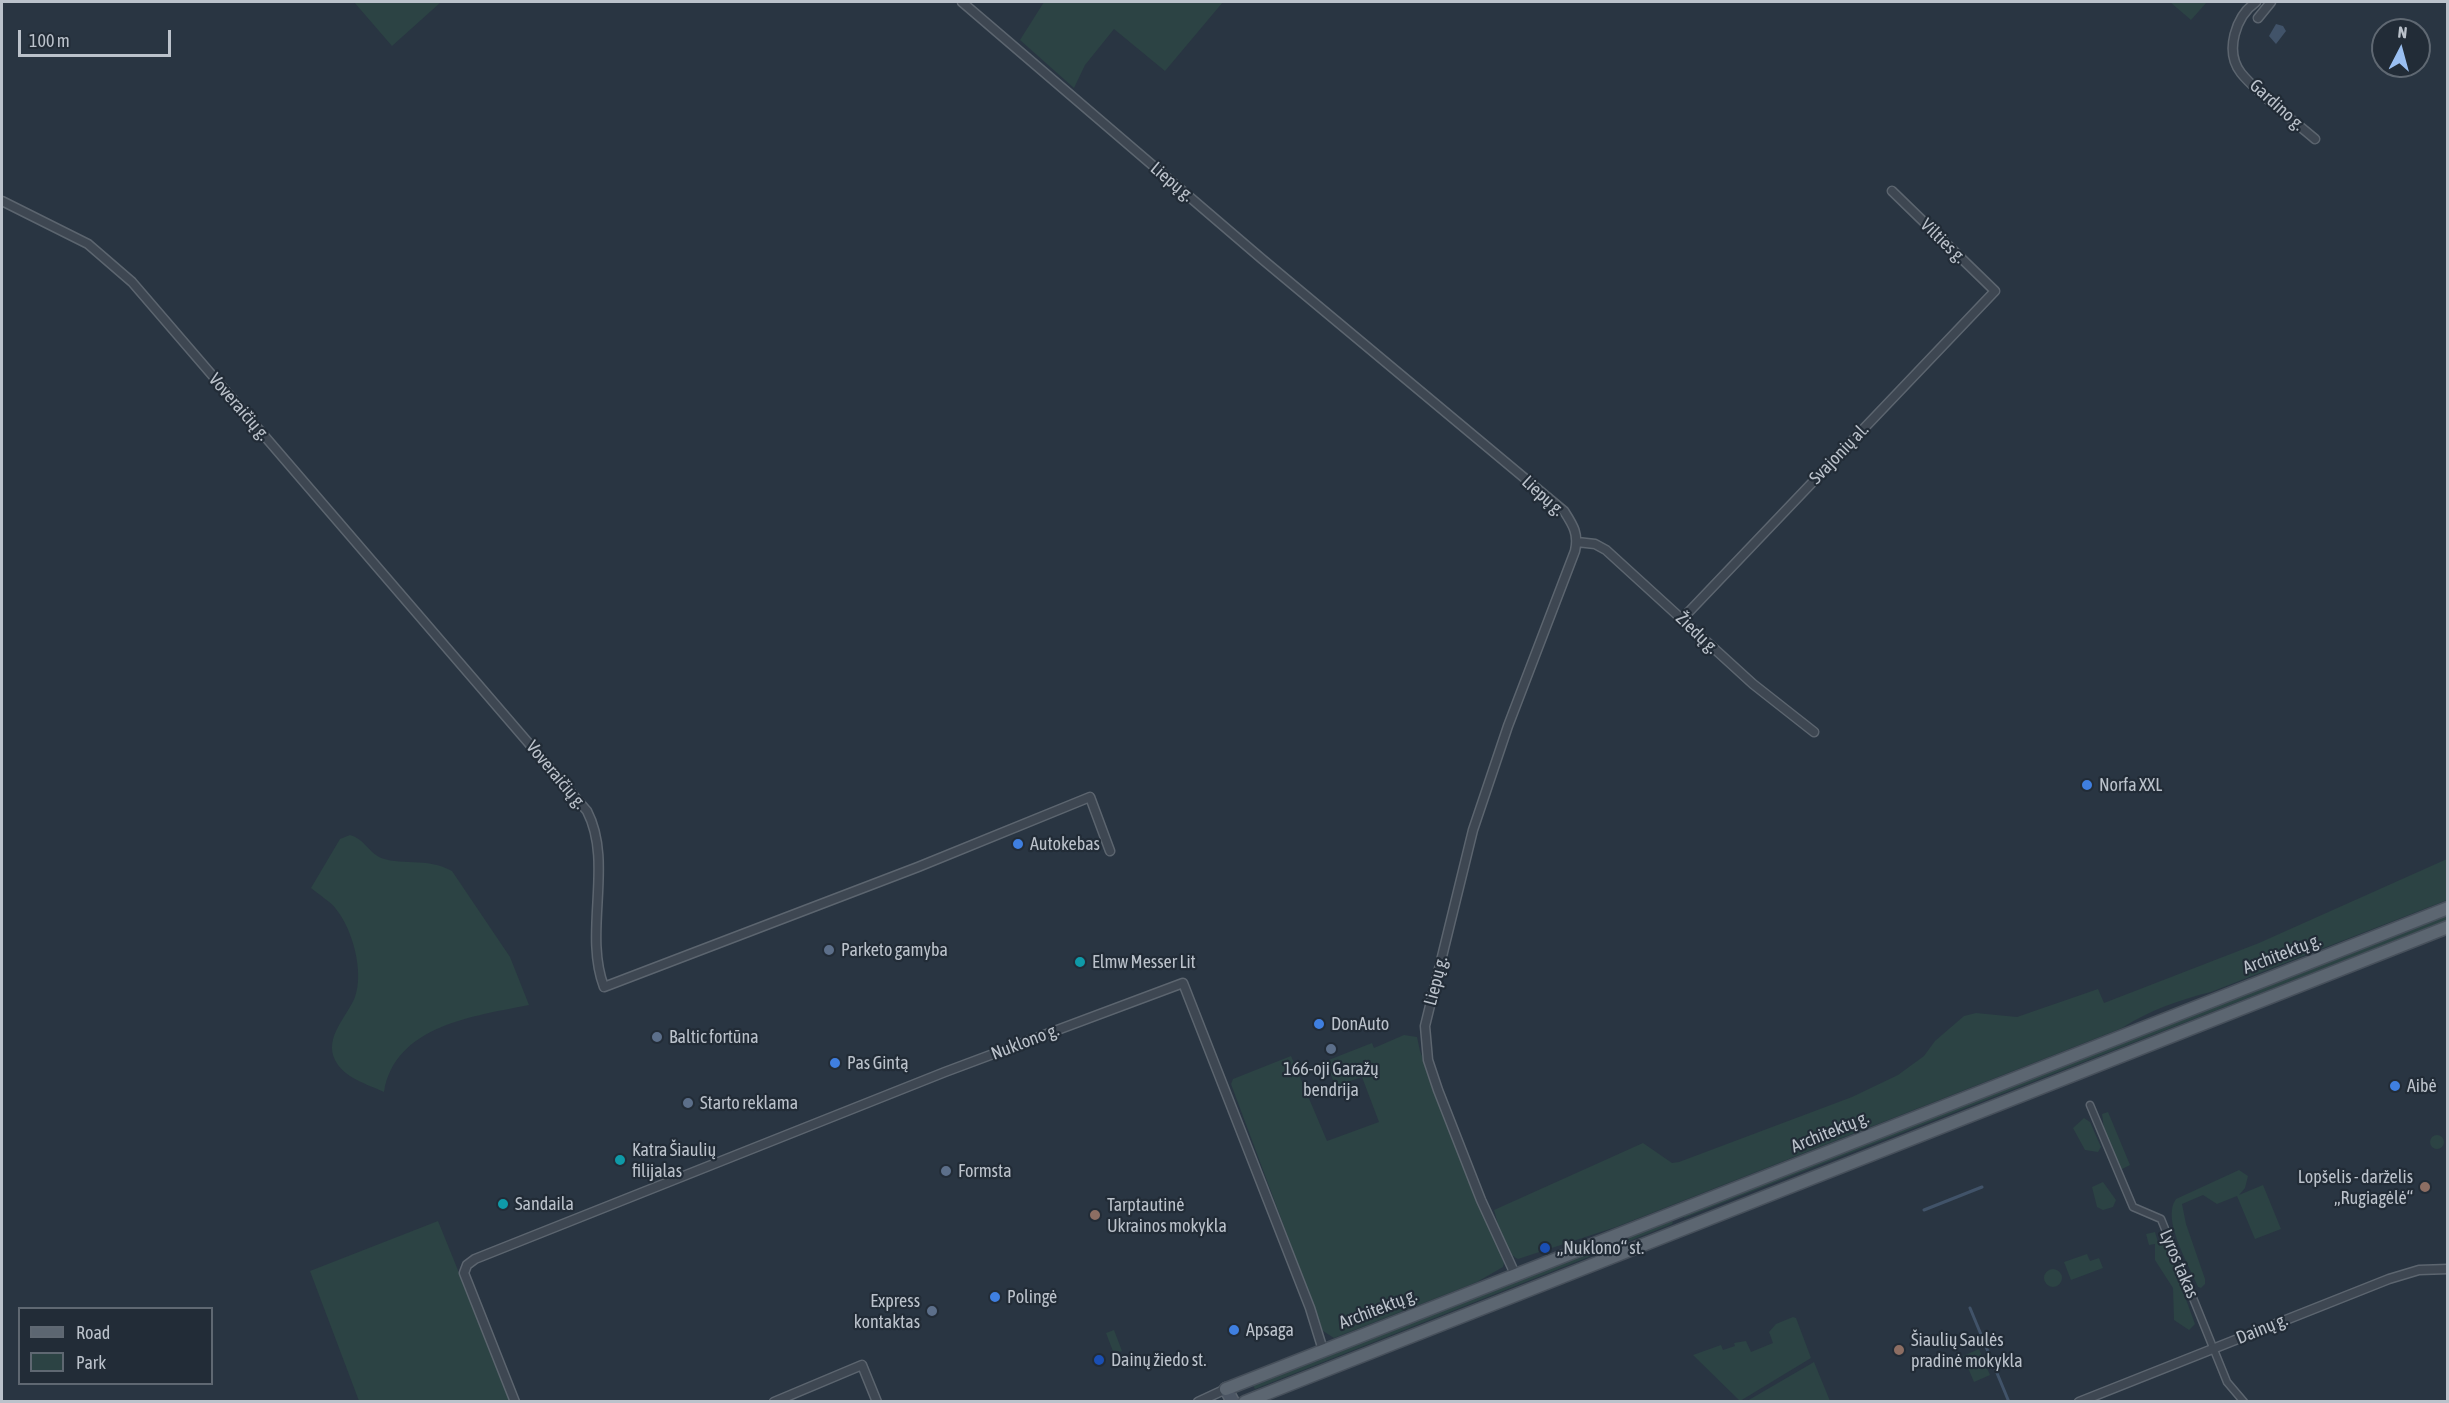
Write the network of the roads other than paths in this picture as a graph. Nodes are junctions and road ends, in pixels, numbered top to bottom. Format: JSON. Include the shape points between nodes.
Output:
{"nodes":[{"id":1,"x":962,"y":2,"type":"edge"},
{"id":2,"x":2256,"y":2,"type":"edge"},
{"id":3,"x":2271,"y":2,"type":"edge"},
{"id":4,"x":2258,"y":18,"type":"dead end"},
{"id":5,"x":2315,"y":139,"type":"dead end"},
{"id":6,"x":1892,"y":191,"type":"dead end"},
{"id":7,"x":2,"y":201,"type":"edge"},
{"id":8,"x":1995,"y":291,"type":"joint"},
{"id":9,"x":1577,"y":542,"type":"junction"},
{"id":10,"x":1683,"y":618,"type":"junction"},
{"id":11,"x":1814,"y":732,"type":"dead end"},
{"id":12,"x":1110,"y":850,"type":"dead end"},
{"id":13,"x":2448,"y":908,"type":"edge"},
{"id":14,"x":2448,"y":927,"type":"edge"},
{"id":15,"x":2090,"y":1105,"type":"dead end"},
{"id":16,"x":1678,"y":1211,"type":"junction"},
{"id":17,"x":1685,"y":1226,"type":"junction"},
{"id":18,"x":2448,"y":1269,"type":"edge"},
{"id":19,"x":1515,"y":1274,"type":"junction"},
{"id":20,"x":2214,"y":1347,"type":"junction"},
{"id":21,"x":1323,"y":1350,"type":"junction"},
{"id":22,"x":1226,"y":1389,"type":"junction"},
{"id":23,"x":515,"y":1401,"type":"edge"},
{"id":24,"x":774,"y":1401,"type":"edge"},
{"id":25,"x":877,"y":1401,"type":"edge"},
{"id":26,"x":1198,"y":1401,"type":"edge"},
{"id":27,"x":1233,"y":1401,"type":"edge"},
{"id":28,"x":1245,"y":1401,"type":"edge"},
{"id":29,"x":2079,"y":1401,"type":"edge"},
{"id":30,"x":2244,"y":1401,"type":"edge"}],
"edges":[{"from":1,"to":9,"type":"street","name":"Liepų g.","via":[[1564,511],[1574,526]]},
{"from":2,"to":5,"type":"street","name":"Gardino g.","via":[[2235,28],[2234,48],[2240,71]]},
{"from":3,"to":4,"type":"street"},
{"from":6,"to":8,"type":"street","name":"Vilties g."},
{"from":7,"to":12,"type":"street","name":"Voveraičių g.","via":[[88,244],[132,282],[587,811],[596,835],[596,956],[604,987],[1090,797]]},
{"from":8,"to":10,"type":"street","name":"Svajonių al."},
{"from":9,"to":10,"type":"street","name":"Žiedų g.","via":[[1606,550]]},
{"from":9,"to":19,"type":"street","name":"Liepų g.","via":[[1476,819],[1425,1026],[1428,1060],[1438,1090]]},
{"from":10,"to":11,"type":"street","name":"Žiedų g.","via":[[1753,684]]},
{"from":13,"to":16,"type":"main road","name":"Architektų g."},
{"from":14,"to":17,"type":"main road","name":"Architektų g."},
{"from":15,"to":20,"type":"street","name":"Lyros takas","via":[[2133,1207],[2161,1219]]},
{"from":16,"to":17,"type":"main road"},
{"from":16,"to":19,"type":"main road","name":"Architektų g."},
{"from":17,"to":28,"type":"main road","name":"Architektų g."},
{"from":18,"to":20,"type":"street","name":"Dainų g.","via":[[2397,1276]]},
{"from":19,"to":21,"type":"main road","name":"Architektų g."},
{"from":20,"to":29,"type":"street","name":"Dainų g."},
{"from":20,"to":30,"type":"street","name":"Lyros takas","via":[[2227,1382]]},
{"from":21,"to":22,"type":"main road","name":"Architektų g."},
{"from":21,"to":23,"type":"street","name":"Nuklono g.","via":[[1183,983],[945,1072],[475,1259],[464,1273]]},
{"from":22,"to":26,"type":"street"},
{"from":22,"to":27,"type":"main road"},
{"from":24,"to":25,"type":"street","via":[[862,1365]]}]}
